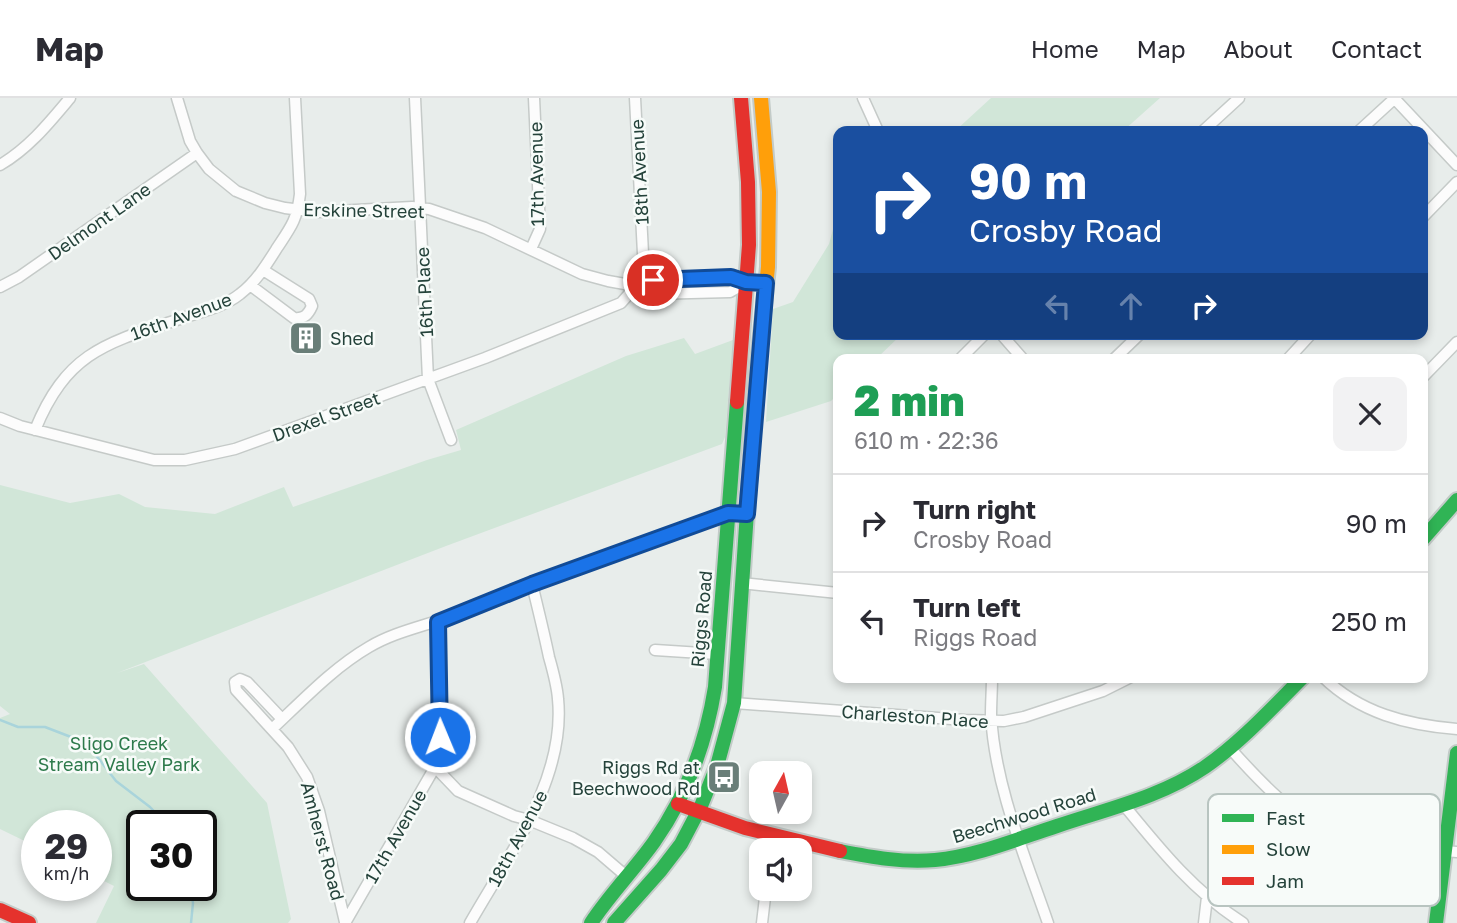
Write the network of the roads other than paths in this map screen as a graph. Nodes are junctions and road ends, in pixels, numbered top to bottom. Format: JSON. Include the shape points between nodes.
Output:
{"nodes":[{"id":1,"x":70,"y":98,"type":"edge"},
{"id":2,"x":177,"y":98,"type":"edge"},
{"id":3,"x":295,"y":98,"type":"edge"},
{"id":4,"x":415,"y":98,"type":"edge"},
{"id":5,"x":534,"y":98,"type":"edge"},
{"id":6,"x":635,"y":98,"type":"edge"},
{"id":7,"x":741,"y":98,"type":"edge"},
{"id":8,"x":761,"y":98,"type":"edge"},
{"id":9,"x":863,"y":98,"type":"edge"},
{"id":10,"x":1239,"y":98,"type":"edge"},
{"id":11,"x":1395,"y":98,"type":"edge"},
{"id":12,"x":876,"y":126,"type":"edge"},
{"id":13,"x":1208,"y":126,"type":"edge"},
{"id":14,"x":1364,"y":126,"type":"edge"},
{"id":15,"x":1421,"y":126,"type":"edge"},
{"id":16,"x":1428,"y":134,"type":"edge"},
{"id":17,"x":197,"y":153,"type":"junction"},
{"id":18,"x":0,"y":165,"type":"edge"},
{"id":19,"x":1457,"y":165,"type":"edge"},
{"id":20,"x":1457,"y":181,"type":"edge"},
{"id":21,"x":420,"y":207,"type":"junction"},
{"id":22,"x":298,"y":209,"type":"junction"},
{"id":23,"x":1428,"y":212,"type":"edge"},
{"id":24,"x":531,"y":249,"type":"junction"},
{"id":25,"x":263,"y":270,"type":"junction"},
{"id":26,"x":746,"y":282,"type":"junction"},
{"id":27,"x":766,"y":283,"type":"junction"},
{"id":28,"x":250,"y":285,"type":"junction"},
{"id":29,"x":636,"y":286,"type":"junction"},
{"id":30,"x":0,"y":288,"type":"edge"},
{"id":31,"x":979,"y":340,"type":"edge"},
{"id":32,"x":1006,"y":340,"type":"edge"},
{"id":33,"x":1134,"y":340,"type":"edge"},
{"id":34,"x":1305,"y":340,"type":"edge"},
{"id":35,"x":1457,"y":342,"type":"edge"},
{"id":36,"x":965,"y":354,"type":"edge"},
{"id":37,"x":1019,"y":354,"type":"edge"},
{"id":38,"x":1119,"y":354,"type":"edge"},
{"id":39,"x":1293,"y":354,"type":"edge"},
{"id":40,"x":1428,"y":372,"type":"edge"},
{"id":41,"x":428,"y":379,"type":"junction"},
{"id":42,"x":0,"y":418,"type":"edge"},
{"id":43,"x":35,"y":430,"type":"junction"},
{"id":44,"x":451,"y":440,"type":"dead end"},
{"id":45,"x":1457,"y":500,"type":"edge"},
{"id":46,"x":728,"y":513,"type":"junction"},
{"id":47,"x":747,"y":514,"type":"junction"},
{"id":48,"x":1428,"y":534,"type":"edge"},
{"id":49,"x":741,"y":583,"type":"junction"},
{"id":50,"x":532,"y":584,"type":"junction"},
{"id":51,"x":833,"y":592,"type":"edge"},
{"id":52,"x":438,"y":622,"type":"junction"},
{"id":53,"x":655,"y":650,"type":"dead end"},
{"id":54,"x":717,"y":654,"type":"junction"},
{"id":55,"x":992,"y":683,"type":"edge"},
{"id":56,"x":1121,"y":683,"type":"edge"},
{"id":57,"x":1297,"y":683,"type":"edge"},
{"id":58,"x":1329,"y":683,"type":"edge"},
{"id":59,"x":734,"y":703,"type":"junction"},
{"id":60,"x":282,"y":719,"type":"junction"},
{"id":61,"x":992,"y":721,"type":"junction"},
{"id":62,"x":272,"y":729,"type":"junction"},
{"id":63,"x":1457,"y":729,"type":"edge"},
{"id":64,"x":1229,"y":747,"type":"junction"},
{"id":65,"x":1457,"y":753,"type":"edge"},
{"id":66,"x":435,"y":767,"type":"junction"},
{"id":67,"x":1273,"y":794,"type":"edge"},
{"id":68,"x":678,"y":804,"type":"junction"},
{"id":69,"x":1123,"y":804,"type":"junction"},
{"id":70,"x":698,"y":813,"type":"junction"},
{"id":71,"x":529,"y":820,"type":"junction"},
{"id":72,"x":765,"y":838,"type":"edge"},
{"id":73,"x":1019,"y":838,"type":"junction"},
{"id":74,"x":812,"y":849,"type":"edge"},
{"id":75,"x":1451,"y":851,"type":"edge"},
{"id":76,"x":626,"y":876,"type":"junction"},
{"id":77,"x":1207,"y":897,"type":"joint"},
{"id":78,"x":764,"y":901,"type":"edge"},
{"id":79,"x":1440,"y":904,"type":"edge"},
{"id":80,"x":1219,"y":906,"type":"edge"},
{"id":81,"x":0,"y":910,"type":"edge"},
{"id":82,"x":28,"y":923,"type":"edge"},
{"id":83,"x":345,"y":923,"type":"edge"},
{"id":84,"x":470,"y":923,"type":"edge"},
{"id":85,"x":591,"y":923,"type":"edge"},
{"id":86,"x":614,"y":923,"type":"edge"},
{"id":87,"x":762,"y":923,"type":"edge"},
{"id":88,"x":1048,"y":923,"type":"edge"},
{"id":89,"x":1204,"y":923,"type":"edge"},
{"id":90,"x":1243,"y":923,"type":"edge"}],
"edges":[{"from":1,"to":18,"type":"street","via":[[38,135]]},
{"from":2,"to":17,"type":"street","name":"Erskine Street"},
{"from":3,"to":22,"type":"street","name":"16th Avenue"},
{"from":4,"to":21,"type":"street","name":"16th Place"},
{"from":5,"to":24,"type":"street","name":"17th Avenue","via":[[540,229]]},
{"from":6,"to":29,"type":"street","name":"18th Avenue","via":[[643,273]]},
{"from":7,"to":26,"type":"main road","name":"Riggs Road","via":[[750,210]]},
{"from":8,"to":27,"type":"main road","name":"Riggs Road","via":[[770,213]]},
{"from":9,"to":12,"type":"street"},
{"from":10,"to":13,"type":"street"},
{"from":11,"to":14,"type":"street"},
{"from":11,"to":15,"type":"street"},
{"from":16,"to":19,"type":"street"},
{"from":17,"to":22,"type":"street","name":"Erskine Street","via":[[236,191]]},
{"from":17,"to":30,"type":"street","name":"Delmont Lane"},
{"from":20,"to":23,"type":"street"},
{"from":21,"to":22,"type":"street","name":"Erskine Street"},
{"from":21,"to":24,"type":"street","name":"Erskine Street"},
{"from":21,"to":41,"type":"street","name":"16th Place"},
{"from":22,"to":25,"type":"street","name":"16th Avenue"},
{"from":24,"to":29,"type":"street","name":"Erskine Street","via":[[582,274]]},
{"from":25,"to":28,"type":"street","name":"16th Avenue"},
{"from":25,"to":28,"type":"street","via":[[309,299],[312,306],[305,317],[294,318]]},
{"from":26,"to":27,"type":"street"},
{"from":26,"to":29,"type":"street","via":[[730,292],[652,293]]},
{"from":26,"to":46,"type":"main road","name":"Riggs Road"},
{"from":27,"to":47,"type":"main road","name":"Riggs Road"},
{"from":28,"to":43,"type":"street","name":"16th Avenue","via":[[220,305],[91,353],[58,384]]},
{"from":29,"to":41,"type":"street","name":"Drexel Street","via":[[621,303]]},
{"from":31,"to":36,"type":"street"},
{"from":32,"to":37,"type":"street"},
{"from":33,"to":38,"type":"street"},
{"from":34,"to":39,"type":"street"},
{"from":35,"to":40,"type":"street"},
{"from":41,"to":43,"type":"street","name":"Drexel Street","via":[[235,449],[186,460],[154,460]]},
{"from":41,"to":44,"type":"street","name":"16th Place"},
{"from":42,"to":43,"type":"street","name":"Drexel Street"},
{"from":45,"to":48,"type":"main road"},
{"from":46,"to":47,"type":"street"},
{"from":46,"to":50,"type":"street"},
{"from":46,"to":54,"type":"main road","name":"Riggs Road"},
{"from":47,"to":49,"type":"main road","name":"Riggs Road"},
{"from":49,"to":51,"type":"street"},
{"from":49,"to":59,"type":"main road","name":"Riggs Road"},
{"from":50,"to":52,"type":"street"},
{"from":50,"to":71,"type":"street","name":"18th Avenue","via":[[557,689],[559,722],[548,778]]},
{"from":52,"to":60,"type":"street","via":[[368,647]]},
{"from":52,"to":66,"type":"street","name":"17th Avenue","via":[[440,737]]},
{"from":53,"to":54,"type":"street"},
{"from":54,"to":68,"type":"main road","name":"Riggs Road","via":[[706,734]]},
{"from":55,"to":61,"type":"street"},
{"from":56,"to":61,"type":"street","name":"Charleston Place","via":[[1046,711]]},
{"from":57,"to":64,"type":"main road","name":"Beechwood Road"},
{"from":58,"to":63,"type":"street","via":[[1359,704],[1391,718]]},
{"from":59,"to":61,"type":"street","name":"Charleston Place"},
{"from":59,"to":70,"type":"main road","name":"Riggs Road","via":[[722,755]]},
{"from":60,"to":62,"type":"street"},
{"from":60,"to":62,"type":"street","name":"Amherst Road","via":[[247,682],[237,679],[236,690]]},
{"from":61,"to":73,"type":"street","via":[[1001,777]]},
{"from":62,"to":83,"type":"street","name":"Amherst Road","via":[[307,777]]},
{"from":64,"to":67,"type":"street"},
{"from":64,"to":69,"type":"main road","name":"Beechwood Road","via":[[1192,775]]},
{"from":65,"to":75,"type":"main road"},
{"from":66,"to":71,"type":"street","via":[[458,791]]},
{"from":66,"to":83,"type":"street","name":"17th Avenue"},
{"from":68,"to":70,"type":"main road","name":"Beechwood Road"},
{"from":68,"to":76,"type":"main road","name":"Riggs Road"},
{"from":69,"to":73,"type":"main road","name":"Beechwood Road"},
{"from":69,"to":77,"type":"street"},
{"from":70,"to":72,"type":"main road","name":"Beechwood Road"},
{"from":70,"to":86,"type":"main road","name":"Riggs Road","via":[[669,860]]},
{"from":71,"to":76,"type":"street","via":[[598,852]]},
{"from":71,"to":84,"type":"street","name":"18th Avenue"},
{"from":73,"to":74,"type":"main road","name":"Beechwood Road","via":[[934,860],[903,861]]},
{"from":73,"to":88,"type":"street"},
{"from":75,"to":79,"type":"main road"},
{"from":76,"to":85,"type":"main road","name":"Riggs Road"},
{"from":77,"to":89,"type":"street"},
{"from":78,"to":87,"type":"street"},
{"from":80,"to":90,"type":"street"},
{"from":81,"to":82,"type":"main road"}]}
